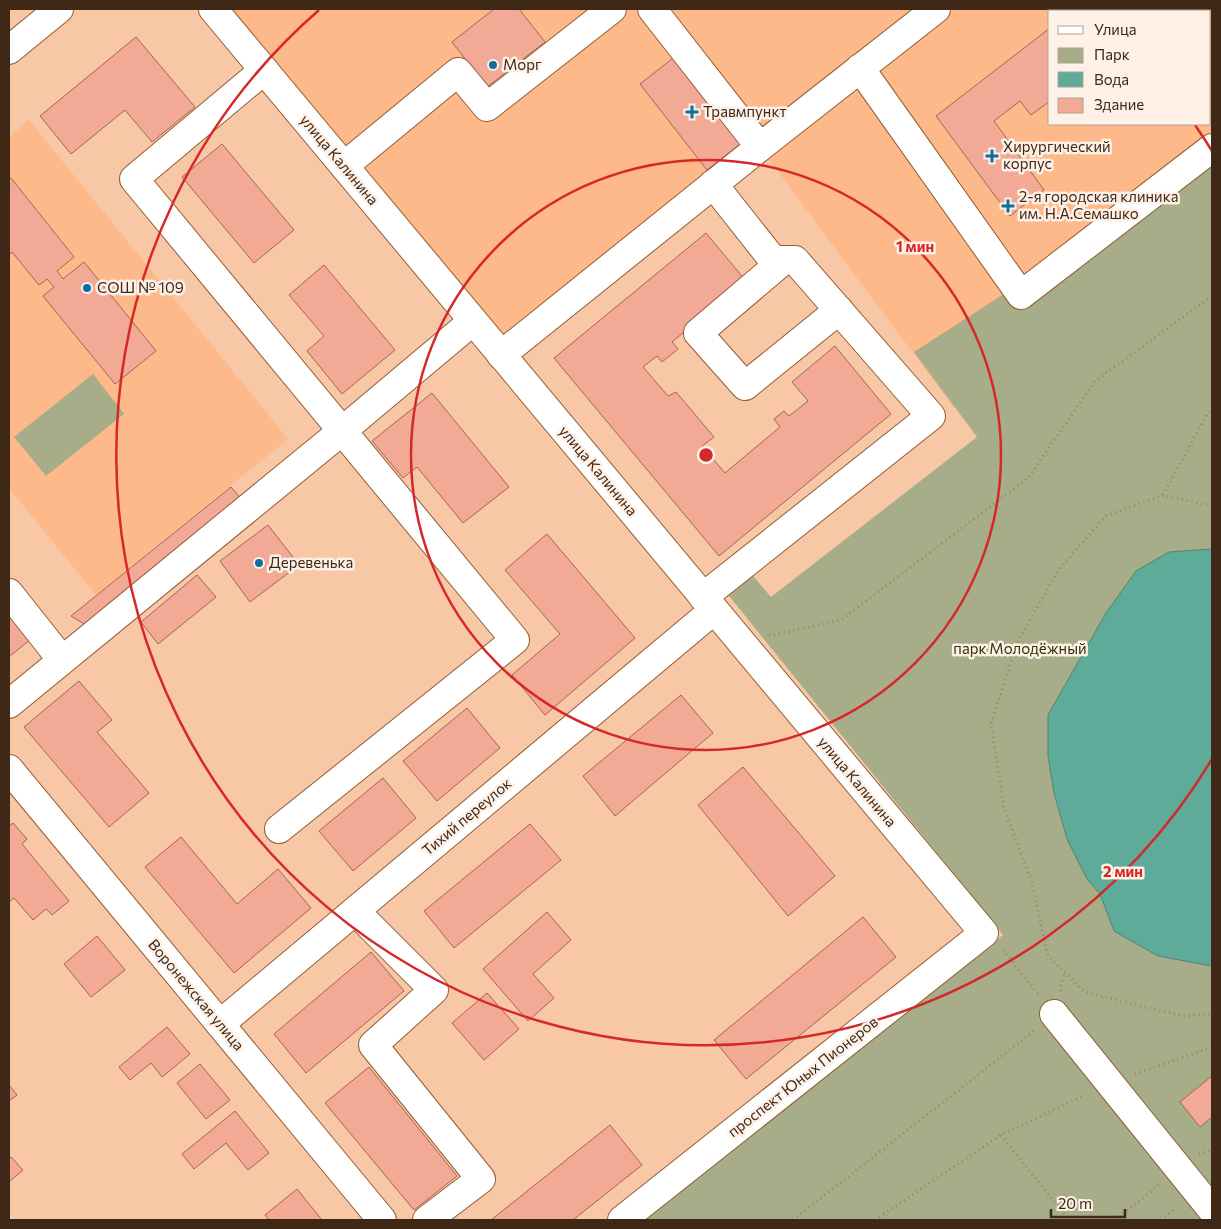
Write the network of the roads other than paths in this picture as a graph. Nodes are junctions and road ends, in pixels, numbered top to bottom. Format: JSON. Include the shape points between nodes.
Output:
{"nodes":[{"id":1,"x":59,"y":9,"type":"edge"},
{"id":2,"x":213,"y":9,"type":"edge"},
{"id":3,"x":612,"y":9,"type":"edge"},
{"id":4,"x":652,"y":9,"type":"edge"},
{"id":5,"x":936,"y":9,"type":"edge"},
{"id":6,"x":9,"y":50,"type":"edge"},
{"id":7,"x":860,"y":68,"type":"junction"},
{"id":8,"x":264,"y":70,"type":"junction"},
{"id":9,"x":760,"y":147,"type":"junction"},
{"id":10,"x":1212,"y":148,"type":"edge"},
{"id":11,"x":344,"y":166,"type":"junction"},
{"id":12,"x":713,"y":184,"type":"junction"},
{"id":13,"x":784,"y":260,"type":"junction"},
{"id":14,"x":838,"y":310,"type":"junction"},
{"id":15,"x":473,"y":321,"type":"junction"},
{"id":16,"x":501,"y":354,"type":"junction"},
{"id":17,"x":342,"y":431,"type":"junction"},
{"id":18,"x":9,"y":593,"type":"edge"},
{"id":19,"x":709,"y":604,"type":"junction"},
{"id":20,"x":62,"y":660,"type":"junction"},
{"id":21,"x":9,"y":704,"type":"edge"},
{"id":22,"x":9,"y":769,"type":"edge"},
{"id":23,"x":279,"y":829,"type":"dead end"},
{"id":24,"x":355,"y":911,"type":"junction"},
{"id":25,"x":984,"y":933,"type":"joint"},
{"id":26,"x":1054,"y":1014,"type":"road end"},
{"id":27,"x":220,"y":1024,"type":"junction"},
{"id":28,"x":1212,"y":1210,"type":"edge"},
{"id":29,"x":382,"y":1220,"type":"edge"},
{"id":30,"x":427,"y":1220,"type":"edge"},
{"id":31,"x":622,"y":1220,"type":"edge"}],
"edges":[{"from":1,"to":6,"type":"street"},
{"from":2,"to":8,"type":"street","name":"улица Калинина"},
{"from":3,"to":11,"type":"street","via":[[487,107],[458,72]]},
{"from":4,"to":9,"type":"street"},
{"from":5,"to":7,"type":"street"},
{"from":7,"to":9,"type":"street"},
{"from":7,"to":10,"type":"street","via":[[1021,295]]},
{"from":8,"to":11,"type":"street","name":"улица Калинина"},
{"from":8,"to":17,"type":"street","via":[[134,179]]},
{"from":9,"to":12,"type":"street"},
{"from":11,"to":15,"type":"street","name":"улица Калинина"},
{"from":12,"to":13,"type":"street","via":[[773,260]]},
{"from":12,"to":16,"type":"street"},
{"from":13,"to":14,"type":"street","via":[[795,260]]},
{"from":13,"to":14,"type":"street","via":[[698,333],[744,386]]},
{"from":14,"to":19,"type":"street","name":"Тихий переулок","via":[[931,416]]},
{"from":15,"to":16,"type":"street","name":"улица Калинина"},
{"from":15,"to":17,"type":"street"},
{"from":16,"to":19,"type":"street","name":"улица Калинина"},
{"from":17,"to":20,"type":"street"},
{"from":17,"to":23,"type":"street","via":[[515,640]]},
{"from":18,"to":20,"type":"street"},
{"from":19,"to":24,"type":"street","name":"Тихий переулок"},
{"from":19,"to":25,"type":"street","name":"улица Калинина"},
{"from":20,"to":21,"type":"street"},
{"from":22,"to":27,"type":"street","name":"Воронежская улица"},
{"from":24,"to":27,"type":"street","name":"Тихий переулок"},
{"from":24,"to":30,"type":"street","via":[[434,990],[373,1045],[481,1179]]},
{"from":25,"to":31,"type":"street","name":"проспект Юных Пионеров"},
{"from":26,"to":28,"type":"street"},
{"from":27,"to":29,"type":"street","name":"Воронежская улица"}]}
